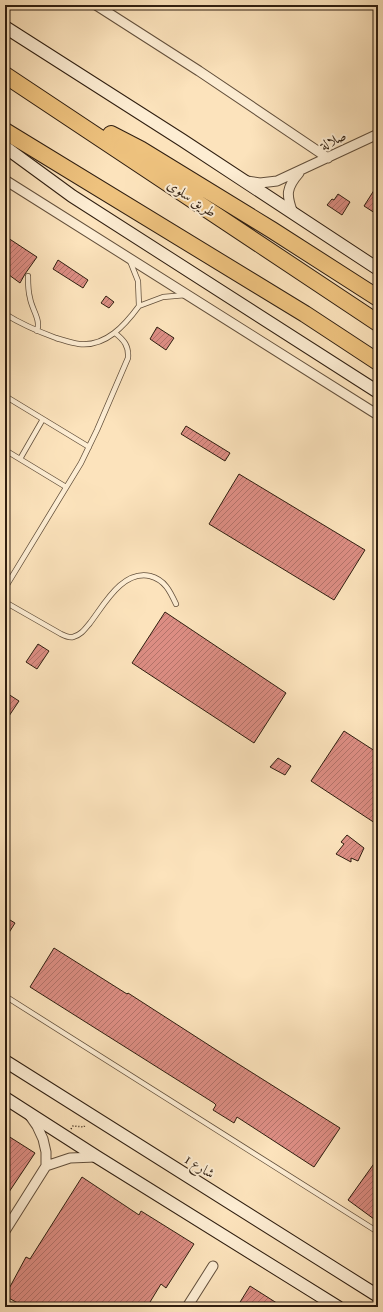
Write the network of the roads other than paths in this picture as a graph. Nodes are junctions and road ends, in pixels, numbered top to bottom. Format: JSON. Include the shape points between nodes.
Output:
{"nodes":[{"id":1,"x":96,"y":5,"type":"edge"},
{"id":2,"x":5,"y":27,"type":"edge"},
{"id":3,"x":5,"y":75,"type":"edge"},
{"id":4,"x":52,"y":105,"type":"junction"},
{"id":5,"x":5,"y":131,"type":"edge"},
{"id":6,"x":378,"y":134,"type":"edge"},
{"id":7,"x":5,"y":147,"type":"edge"},
{"id":8,"x":328,"y":158,"type":"junction"},
{"id":9,"x":300,"y":171,"type":"junction"},
{"id":10,"x":5,"y":180,"type":"edge"},
{"id":11,"x":245,"y":181,"type":"junction"},
{"id":12,"x":293,"y":213,"type":"junction"},
{"id":13,"x":129,"y":258,"type":"junction"},
{"id":14,"x":378,"y":269,"type":"edge"},
{"id":15,"x":28,"y":276,"type":"dead end"},
{"id":16,"x":188,"y":296,"type":"junction"},
{"id":17,"x":378,"y":298,"type":"edge"},
{"id":18,"x":139,"y":306,"type":"junction"},
{"id":19,"x":5,"y":314,"type":"edge"},
{"id":20,"x":378,"y":323,"type":"edge"},
{"id":21,"x":37,"y":331,"type":"junction"},
{"id":22,"x":115,"y":333,"type":"junction"},
{"id":23,"x":378,"y":362,"type":"edge"},
{"id":24,"x":378,"y":392,"type":"edge"},
{"id":25,"x":5,"y":396,"type":"edge"},
{"id":26,"x":378,"y":415,"type":"edge"},
{"id":27,"x":43,"y":419,"type":"junction"},
{"id":28,"x":89,"y":446,"type":"junction"},
{"id":29,"x":5,"y":450,"type":"edge"},
{"id":30,"x":20,"y":459,"type":"junction"},
{"id":31,"x":66,"y":487,"type":"junction"},
{"id":32,"x":5,"y":588,"type":"edge"},
{"id":33,"x":5,"y":602,"type":"edge"},
{"id":34,"x":176,"y":604,"type":"dead end"},
{"id":35,"x":5,"y":996,"type":"edge"},
{"id":36,"x":5,"y":1061,"type":"edge"},
{"id":37,"x":5,"y":1098,"type":"edge"},
{"id":38,"x":29,"y":1114,"type":"junction"},
{"id":39,"x":97,"y":1157,"type":"junction"},
{"id":40,"x":46,"y":1166,"type":"junction"},
{"id":41,"x":5,"y":1231,"type":"edge"},
{"id":42,"x":378,"y":1232,"type":"edge"},
{"id":43,"x":213,"y":1266,"type":"dead end"},
{"id":44,"x":378,"y":1296,"type":"edge"},
{"id":45,"x":188,"y":1307,"type":"edge"},
{"id":46,"x":338,"y":1307,"type":"edge"}],
"edges":[{"from":1,"to":8,"type":"street"},
{"from":2,"to":11,"type":"main road"},
{"from":3,"to":4,"type":"highway","name":"طريق سلوى"},
{"from":4,"to":17,"type":"highway","via":[[140,149]]},
{"from":4,"to":20,"type":"highway","name":"طريق سلوى"},
{"from":5,"to":23,"type":"highway","via":[[305,314]]},
{"from":6,"to":8,"type":"street","name":"صلالة"},
{"from":7,"to":24,"type":"main road","via":[[72,196]]},
{"from":8,"to":9,"type":"street","name":"صلالة"},
{"from":9,"to":11,"type":"street","name":"صلالة","via":[[268,183]]},
{"from":9,"to":12,"type":"street","via":[[289,187],[288,196]]},
{"from":10,"to":13,"type":"street"},
{"from":11,"to":12,"type":"main road"},
{"from":12,"to":14,"type":"main road"},
{"from":13,"to":16,"type":"street"},
{"from":13,"to":18,"type":"lane","via":[[138,281]]},
{"from":15,"to":21,"type":"lane","via":[[30,298],[38,320]]},
{"from":16,"to":18,"type":"lane","via":[[163,297]]},
{"from":16,"to":26,"type":"street"},
{"from":18,"to":22,"type":"lane"},
{"from":19,"to":21,"type":"lane"},
{"from":21,"to":22,"type":"lane","via":[[69,342],[88,344],[104,340]]},
{"from":22,"to":28,"type":"lane","via":[[126,345],[128,358]]},
{"from":25,"to":27,"type":"lane"},
{"from":27,"to":28,"type":"lane"},
{"from":27,"to":30,"type":"lane"},
{"from":28,"to":31,"type":"lane"},
{"from":29,"to":30,"type":"lane"},
{"from":30,"to":31,"type":"lane"},
{"from":31,"to":32,"type":"lane"},
{"from":33,"to":34,"type":"lane","via":[[61,634],[72,637],[84,630],[116,589],[130,578],[157,578],[170,590]]},
{"from":35,"to":42,"type":"lane"},
{"from":36,"to":44,"type":"main road","name":"شارع 1"},
{"from":37,"to":38,"type":"main road"},
{"from":38,"to":39,"type":"main road"},
{"from":38,"to":40,"type":"street","via":[[43,1139]]},
{"from":39,"to":40,"type":"street","via":[[70,1158]]},
{"from":39,"to":46,"type":"main road"},
{"from":40,"to":41,"type":"street"},
{"from":43,"to":45,"type":"street"}]}
